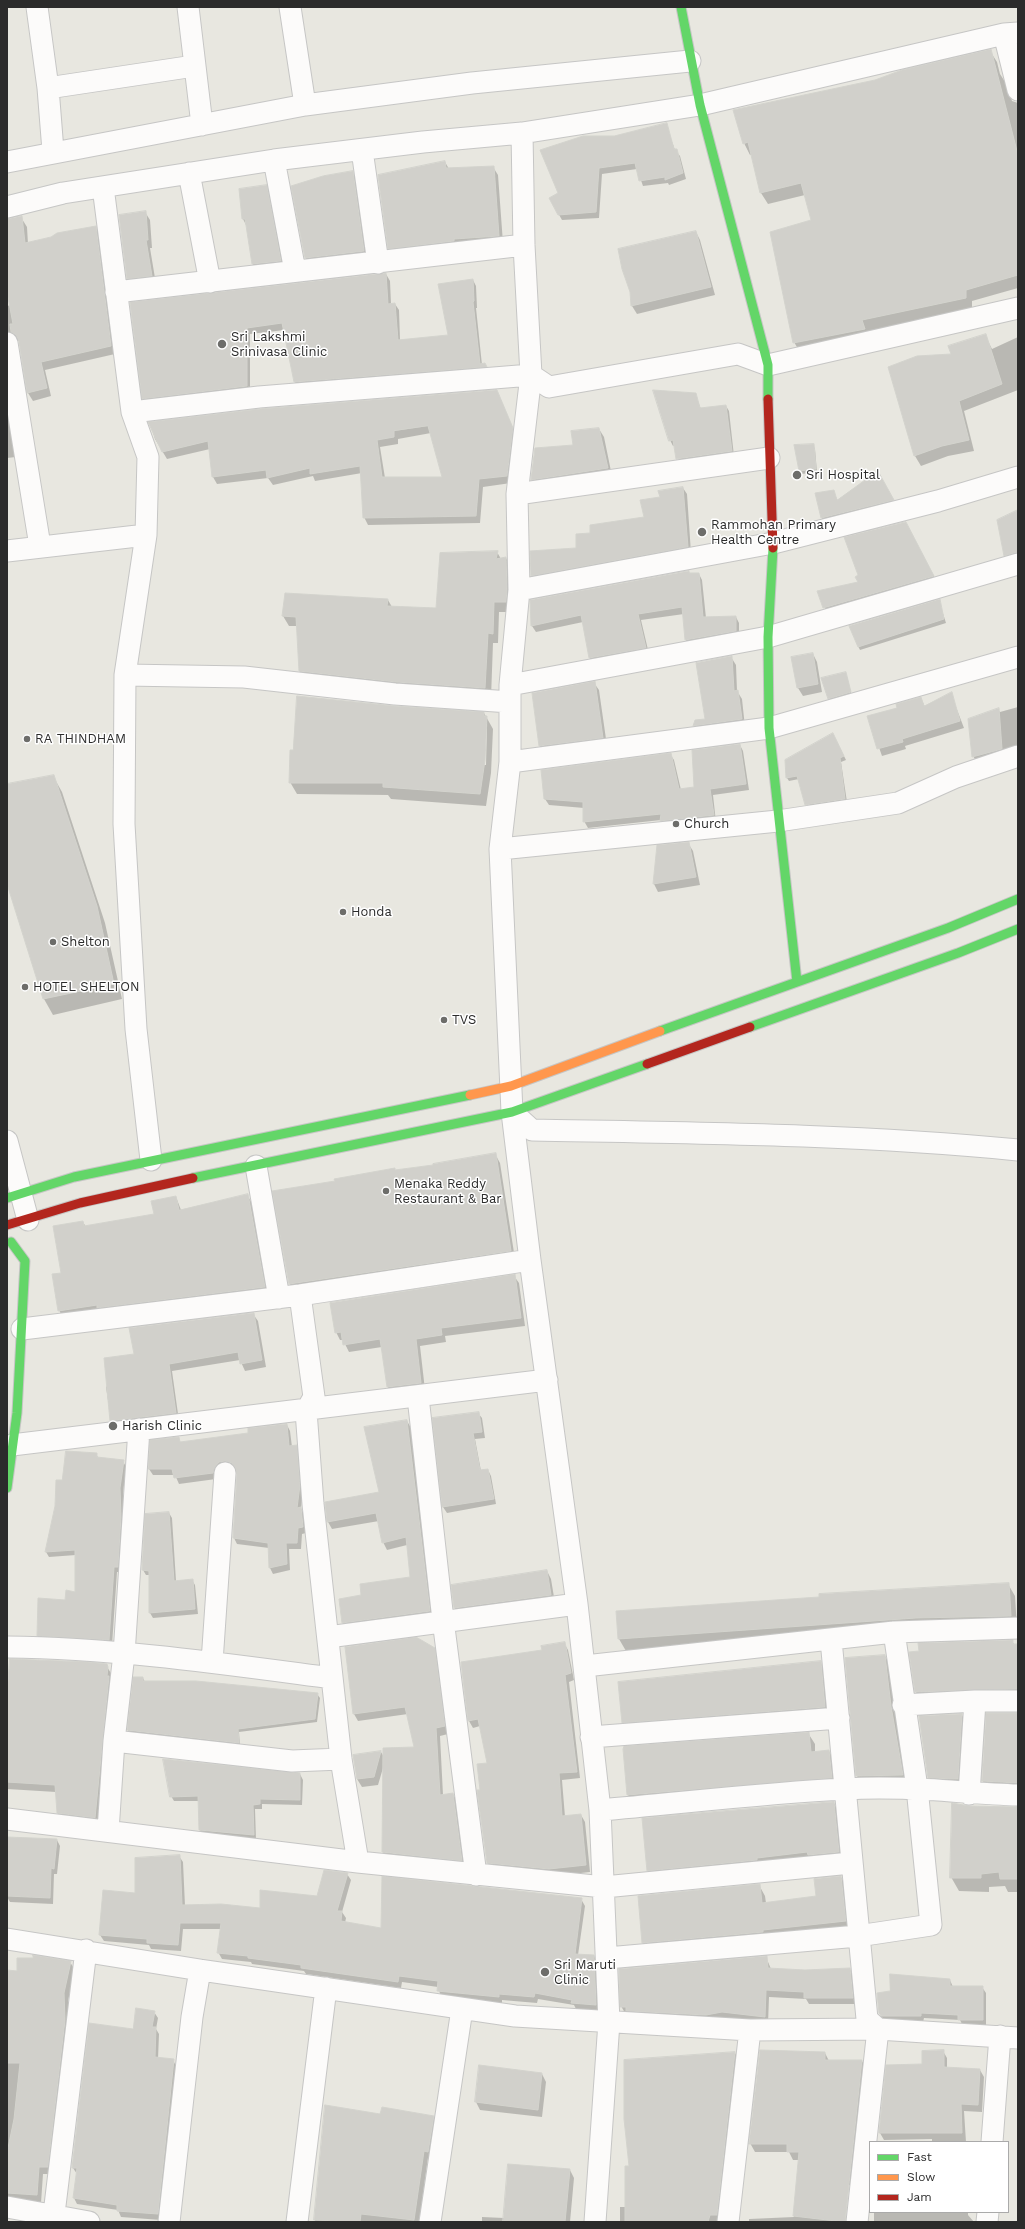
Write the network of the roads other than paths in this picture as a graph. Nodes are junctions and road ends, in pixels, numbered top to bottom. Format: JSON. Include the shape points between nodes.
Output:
{"nodes":[{"id":1,"x":37,"y":7,"type":"edge"},
{"id":2,"x":188,"y":7,"type":"edge"},
{"id":3,"x":290,"y":7,"type":"edge"},
{"id":4,"x":681,"y":7,"type":"edge"},
{"id":5,"x":1011,"y":33,"type":"edge"},
{"id":6,"x":690,"y":61,"type":"junction"},
{"id":7,"x":194,"y":66,"type":"junction"},
{"id":8,"x":48,"y":88,"type":"junction"},
{"id":9,"x":1018,"y":90,"type":"edge"},
{"id":10,"x":305,"y":104,"type":"junction"},
{"id":11,"x":700,"y":105,"type":"junction"},
{"id":12,"x":202,"y":126,"type":"junction"},
{"id":13,"x":522,"y":133,"type":"junction"},
{"id":14,"x":362,"y":150,"type":"junction"},
{"id":15,"x":53,"y":151,"type":"junction"},
{"id":16,"x":274,"y":160,"type":"junction"},
{"id":17,"x":7,"y":162,"type":"edge"},
{"id":18,"x":189,"y":173,"type":"junction"},
{"id":19,"x":103,"y":187,"type":"junction"},
{"id":20,"x":7,"y":207,"type":"edge"},
{"id":21,"x":524,"y":245,"type":"junction"},
{"id":22,"x":378,"y":262,"type":"junction"},
{"id":23,"x":294,"y":271,"type":"junction"},
{"id":24,"x":210,"y":282,"type":"junction"},
{"id":25,"x":116,"y":292,"type":"junction"},
{"id":26,"x":1018,"y":308,"type":"edge"},
{"id":27,"x":7,"y":343,"type":"edge"},
{"id":28,"x":768,"y":365,"type":"junction"},
{"id":29,"x":532,"y":375,"type":"junction"},
{"id":30,"x":132,"y":412,"type":"junction"},
{"id":31,"x":769,"y":458,"type":"junction"},
{"id":32,"x":1018,"y":477,"type":"edge"},
{"id":33,"x":517,"y":494,"type":"junction"},
{"id":34,"x":146,"y":535,"type":"junction"},
{"id":35,"x":773,"y":543,"type":"junction"},
{"id":36,"x":40,"y":546,"type":"junction"},
{"id":37,"x":7,"y":551,"type":"edge"},
{"id":38,"x":1018,"y":564,"type":"edge"},
{"id":39,"x":519,"y":590,"type":"junction"},
{"id":40,"x":768,"y":637,"type":"junction"},
{"id":41,"x":1018,"y":657,"type":"edge"},
{"id":42,"x":125,"y":675,"type":"junction"},
{"id":43,"x":510,"y":693,"type":"junction"},
{"id":44,"x":769,"y":728,"type":"junction"},
{"id":45,"x":1018,"y":756,"type":"edge"},
{"id":46,"x":510,"y":762,"type":"junction"},
{"id":47,"x":778,"y":821,"type":"junction"},
{"id":48,"x":500,"y":849,"type":"junction"},
{"id":49,"x":1018,"y":899,"type":"edge"},
{"id":50,"x":1018,"y":929,"type":"edge"},
{"id":51,"x":798,"y":982,"type":"junction"},
{"id":52,"x":511,"y":1086,"type":"junction"},
{"id":53,"x":512,"y":1112,"type":"junction"},
{"id":54,"x":7,"y":1141,"type":"edge"},
{"id":55,"x":1018,"y":1150,"type":"edge"},
{"id":56,"x":151,"y":1160,"type":"junction"},
{"id":57,"x":256,"y":1166,"type":"junction"},
{"id":58,"x":14,"y":1196,"type":"edge"},
{"id":59,"x":7,"y":1225,"type":"edge"},
{"id":60,"x":16,"y":1235,"type":"edge"},
{"id":61,"x":530,"y":1260,"type":"junction"},
{"id":62,"x":300,"y":1295,"type":"junction"},
{"id":63,"x":279,"y":1298,"type":"junction"},
{"id":64,"x":22,"y":1329,"type":"junction"},
{"id":65,"x":547,"y":1380,"type":"junction"},
{"id":66,"x":418,"y":1397,"type":"junction"},
{"id":67,"x":306,"y":1411,"type":"junction"},
{"id":68,"x":139,"y":1429,"type":"junction"},
{"id":69,"x":12,"y":1446,"type":"junction"},
{"id":70,"x":226,"y":1473,"type":"dead end"},
{"id":71,"x":7,"y":1488,"type":"edge"},
{"id":72,"x":577,"y":1604,"type":"junction"},
{"id":73,"x":443,"y":1620,"type":"junction"},
{"id":74,"x":1018,"y":1628,"type":"edge"},
{"id":75,"x":894,"y":1632,"type":"junction"},
{"id":76,"x":328,"y":1637,"type":"junction"},
{"id":77,"x":831,"y":1640,"type":"junction"},
{"id":78,"x":7,"y":1647,"type":"edge"},
{"id":79,"x":124,"y":1654,"type":"junction"},
{"id":80,"x":212,"y":1662,"type":"junction"},
{"id":81,"x":585,"y":1666,"type":"junction"},
{"id":82,"x":332,"y":1678,"type":"junction"},
{"id":83,"x":975,"y":1701,"type":"junction"},
{"id":84,"x":1018,"y":1701,"type":"edge"},
{"id":85,"x":903,"y":1705,"type":"junction"},
{"id":86,"x":839,"y":1718,"type":"junction"},
{"id":87,"x":592,"y":1738,"type":"junction"},
{"id":88,"x":114,"y":1741,"type":"junction"},
{"id":89,"x":340,"y":1759,"type":"junction"},
{"id":90,"x":846,"y":1788,"type":"junction"},
{"id":91,"x":917,"y":1788,"type":"junction"},
{"id":92,"x":969,"y":1794,"type":"junction"},
{"id":93,"x":1018,"y":1795,"type":"edge"},
{"id":94,"x":600,"y":1810,"type":"junction"},
{"id":95,"x":7,"y":1819,"type":"edge"},
{"id":96,"x":108,"y":1831,"type":"junction"},
{"id":97,"x":358,"y":1862,"type":"junction"},
{"id":98,"x":851,"y":1863,"type":"junction"},
{"id":99,"x":476,"y":1875,"type":"junction"},
{"id":100,"x":604,"y":1887,"type":"junction"},
{"id":101,"x":858,"y":1936,"type":"junction"},
{"id":102,"x":7,"y":1938,"type":"edge"},
{"id":103,"x":86,"y":1950,"type":"junction"},
{"id":104,"x":607,"y":1958,"type":"junction"},
{"id":105,"x":200,"y":1970,"type":"junction"},
{"id":106,"x":326,"y":1988,"type":"junction"},
{"id":107,"x":462,"y":2009,"type":"junction"},
{"id":108,"x":609,"y":2022,"type":"junction"},
{"id":109,"x":878,"y":2029,"type":"junction"},
{"id":110,"x":750,"y":2030,"type":"junction"},
{"id":111,"x":1009,"y":2037,"type":"edge"},
{"id":112,"x":992,"y":2141,"type":"edge"},
{"id":113,"x":7,"y":2207,"type":"edge"},
{"id":114,"x":53,"y":2219,"type":"edge"},
{"id":115,"x":89,"y":2222,"type":"edge"},
{"id":116,"x":169,"y":2222,"type":"edge"},
{"id":117,"x":297,"y":2222,"type":"edge"},
{"id":118,"x":430,"y":2222,"type":"edge"},
{"id":119,"x":595,"y":2222,"type":"edge"},
{"id":120,"x":728,"y":2222,"type":"edge"},
{"id":121,"x":857,"y":2222,"type":"edge"}],
"edges":[{"from":1,"to":8,"type":"street"},
{"from":2,"to":7,"type":"street"},
{"from":3,"to":10,"type":"street"},
{"from":4,"to":6,"type":"main road"},
{"from":5,"to":9,"type":"street"},
{"from":5,"to":11,"type":"street"},
{"from":6,"to":10,"type":"street","via":[[472,83]]},
{"from":6,"to":11,"type":"main road"},
{"from":7,"to":8,"type":"street"},
{"from":7,"to":12,"type":"street"},
{"from":8,"to":15,"type":"street"},
{"from":10,"to":12,"type":"street"},
{"from":11,"to":13,"type":"street"},
{"from":11,"to":28,"type":"main road"},
{"from":12,"to":15,"type":"street"},
{"from":13,"to":14,"type":"street"},
{"from":13,"to":21,"type":"street"},
{"from":14,"to":16,"type":"street"},
{"from":14,"to":22,"type":"street"},
{"from":15,"to":17,"type":"street"},
{"from":16,"to":18,"type":"street"},
{"from":16,"to":23,"type":"street"},
{"from":18,"to":19,"type":"street"},
{"from":18,"to":24,"type":"street"},
{"from":19,"to":20,"type":"street","via":[[63,193]]},
{"from":19,"to":25,"type":"street"},
{"from":21,"to":22,"type":"street"},
{"from":21,"to":29,"type":"street"},
{"from":22,"to":23,"type":"street"},
{"from":23,"to":24,"type":"street"},
{"from":24,"to":25,"type":"street"},
{"from":25,"to":30,"type":"street"},
{"from":26,"to":28,"type":"street"},
{"from":27,"to":36,"type":"street"},
{"from":28,"to":29,"type":"street","via":[[738,354],[549,387]]},
{"from":28,"to":31,"type":"main road"},
{"from":29,"to":30,"type":"street","via":[[259,397]]},
{"from":29,"to":33,"type":"street"},
{"from":30,"to":34,"type":"street","via":[[148,457]]},
{"from":31,"to":33,"type":"street"},
{"from":31,"to":35,"type":"main road"},
{"from":32,"to":35,"type":"street","via":[[938,501]]},
{"from":33,"to":39,"type":"street"},
{"from":34,"to":36,"type":"street"},
{"from":34,"to":42,"type":"street"},
{"from":35,"to":39,"type":"street"},
{"from":35,"to":40,"type":"main road"},
{"from":36,"to":37,"type":"street"},
{"from":38,"to":40,"type":"street"},
{"from":39,"to":43,"type":"street"},
{"from":40,"to":43,"type":"street"},
{"from":40,"to":44,"type":"main road"},
{"from":41,"to":44,"type":"street"},
{"from":42,"to":43,"type":"street","via":[[244,677],[395,694]]},
{"from":42,"to":56,"type":"street","via":[[124,824],[129,925],[136,1029]]},
{"from":43,"to":46,"type":"street"},
{"from":44,"to":46,"type":"street"},
{"from":44,"to":47,"type":"main road"},
{"from":45,"to":47,"type":"street","via":[[956,777],[898,803]]},
{"from":46,"to":48,"type":"street"},
{"from":47,"to":48,"type":"street"},
{"from":47,"to":51,"type":"main road"},
{"from":48,"to":52,"type":"street"},
{"from":49,"to":51,"type":"main road","via":[[948,928]]},
{"from":50,"to":53,"type":"main road","via":[[958,953]]},
{"from":51,"to":52,"type":"main road"},
{"from":52,"to":53,"type":"street"},
{"from":52,"to":56,"type":"main road"},
{"from":53,"to":55,"type":"street","via":[[532,1130],[828,1136]]},
{"from":53,"to":57,"type":"main road"},
{"from":53,"to":61,"type":"street"},
{"from":54,"to":58,"type":"street"},
{"from":56,"to":58,"type":"main road","via":[[74,1177]]},
{"from":57,"to":60,"type":"main road","via":[[80,1203]]},
{"from":57,"to":63,"type":"street"},
{"from":58,"to":60,"type":"street"},
{"from":59,"to":60,"type":"main road"},
{"from":60,"to":64,"type":"main road","via":[[25,1261]]},
{"from":61,"to":62,"type":"street"},
{"from":61,"to":65,"type":"street"},
{"from":62,"to":63,"type":"street"},
{"from":62,"to":67,"type":"street","via":[[314,1397]]},
{"from":63,"to":64,"type":"street"},
{"from":64,"to":69,"type":"main road"},
{"from":65,"to":66,"type":"street"},
{"from":65,"to":72,"type":"street"},
{"from":66,"to":67,"type":"street"},
{"from":66,"to":73,"type":"street"},
{"from":67,"to":68,"type":"street"},
{"from":67,"to":76,"type":"street","via":[[313,1504]]},
{"from":68,"to":69,"type":"street"},
{"from":68,"to":79,"type":"street"},
{"from":69,"to":71,"type":"main road"},
{"from":70,"to":80,"type":"street"},
{"from":72,"to":73,"type":"street"},
{"from":72,"to":81,"type":"street"},
{"from":73,"to":76,"type":"street"},
{"from":73,"to":99,"type":"street"},
{"from":74,"to":75,"type":"street"},
{"from":75,"to":77,"type":"street"},
{"from":75,"to":85,"type":"street"},
{"from":76,"to":82,"type":"street"},
{"from":77,"to":81,"type":"street"},
{"from":77,"to":86,"type":"street"},
{"from":78,"to":79,"type":"street"},
{"from":79,"to":80,"type":"street"},
{"from":79,"to":88,"type":"street"},
{"from":80,"to":82,"type":"street"},
{"from":81,"to":87,"type":"street"},
{"from":82,"to":89,"type":"street"},
{"from":83,"to":84,"type":"street"},
{"from":83,"to":85,"type":"street"},
{"from":83,"to":92,"type":"street"},
{"from":85,"to":91,"type":"street"},
{"from":86,"to":87,"type":"street"},
{"from":86,"to":90,"type":"street"},
{"from":87,"to":94,"type":"street"},
{"from":88,"to":89,"type":"street","via":[[292,1761]]},
{"from":88,"to":96,"type":"street"},
{"from":89,"to":97,"type":"street"},
{"from":90,"to":91,"type":"street"},
{"from":90,"to":94,"type":"street"},
{"from":90,"to":98,"type":"street"},
{"from":91,"to":92,"type":"street"},
{"from":91,"to":101,"type":"street","via":[[931,1924]]},
{"from":92,"to":93,"type":"street"},
{"from":94,"to":100,"type":"street"},
{"from":95,"to":96,"type":"street"},
{"from":96,"to":97,"type":"street"},
{"from":97,"to":99,"type":"street"},
{"from":98,"to":100,"type":"street"},
{"from":98,"to":101,"type":"street"},
{"from":99,"to":100,"type":"street"},
{"from":100,"to":104,"type":"street"},
{"from":101,"to":104,"type":"street"},
{"from":101,"to":109,"type":"street","via":[[867,2019]]},
{"from":102,"to":103,"type":"street"},
{"from":103,"to":105,"type":"street"},
{"from":103,"to":114,"type":"street"},
{"from":104,"to":108,"type":"street"},
{"from":105,"to":106,"type":"street"},
{"from":105,"to":116,"type":"street","via":[[192,2017]]},
{"from":106,"to":107,"type":"street"},
{"from":106,"to":117,"type":"street"},
{"from":107,"to":108,"type":"street","via":[[515,2016]]},
{"from":107,"to":118,"type":"street"},
{"from":108,"to":110,"type":"street"},
{"from":108,"to":119,"type":"street"},
{"from":109,"to":110,"type":"street"},
{"from":109,"to":111,"type":"street"},
{"from":109,"to":121,"type":"street"},
{"from":110,"to":120,"type":"street"},
{"from":111,"to":112,"type":"street"},
{"from":113,"to":114,"type":"street"},
{"from":114,"to":115,"type":"street"}]}
